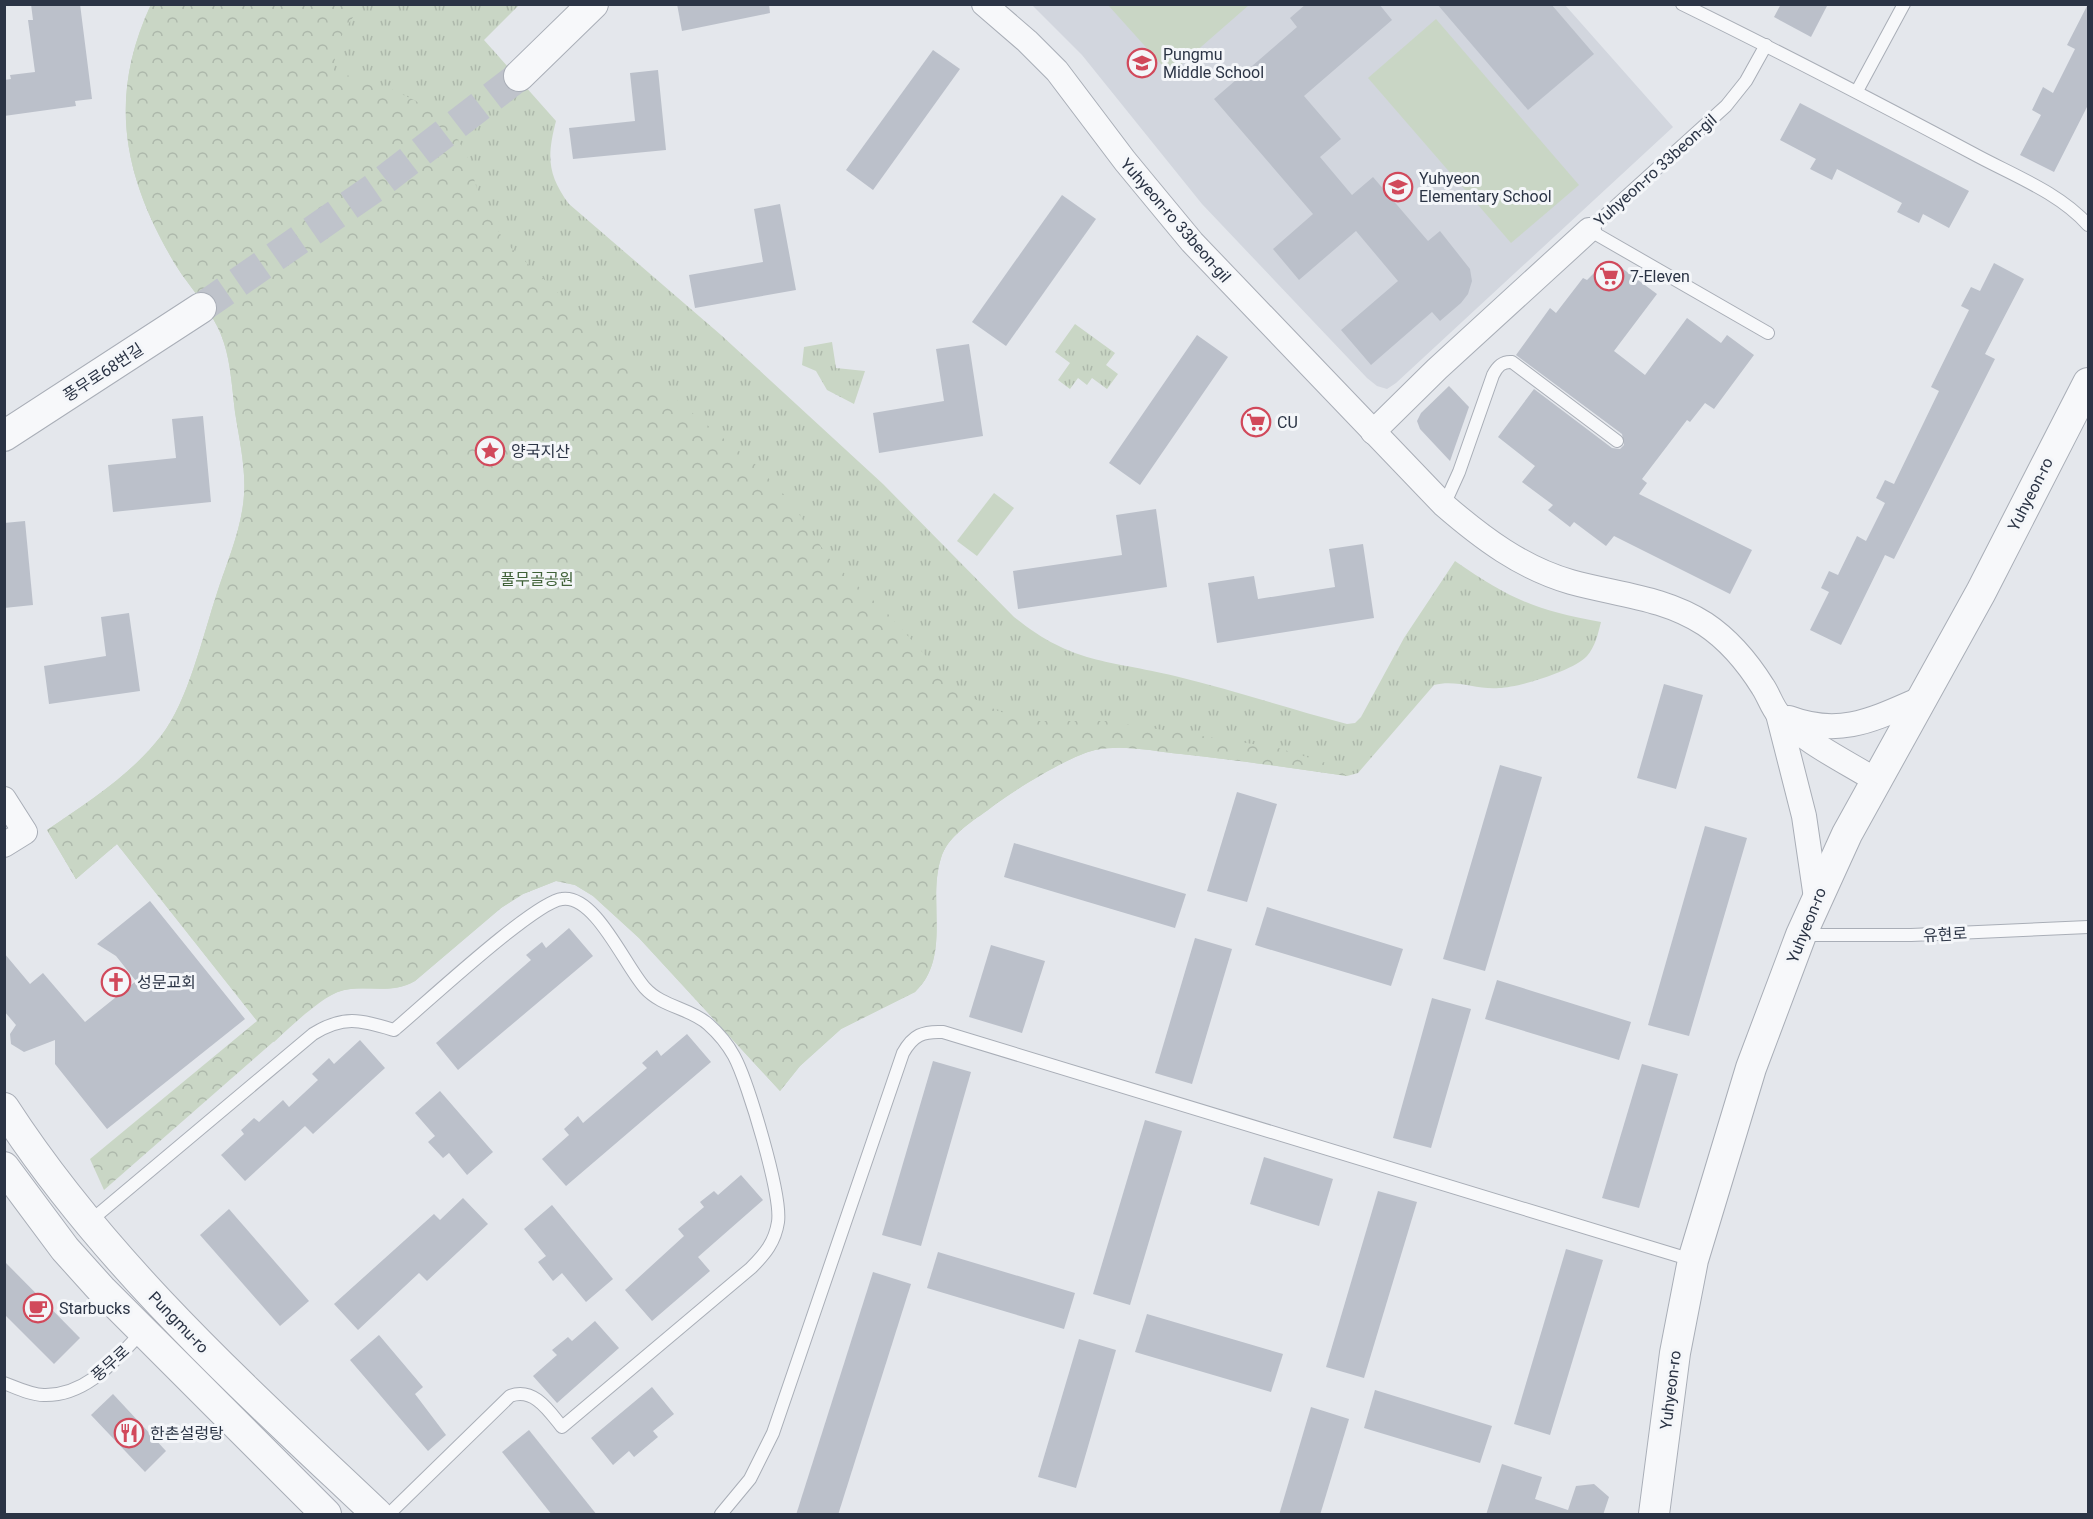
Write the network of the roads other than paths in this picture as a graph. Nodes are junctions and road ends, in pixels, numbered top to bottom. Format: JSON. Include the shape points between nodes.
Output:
{"nodes":[{"id":1,"x":573,"y":4,"type":"edge"},
{"id":2,"x":593,"y":4,"type":"edge"},
{"id":3,"x":984,"y":4,"type":"edge"},
{"id":4,"x":1682,"y":4,"type":"edge"},
{"id":5,"x":1904,"y":4,"type":"edge"},
{"id":6,"x":1766,"y":45,"type":"junction"},
{"id":7,"x":1857,"y":92,"type":"junction"},
{"id":8,"x":2070,"y":207,"type":"junction"},
{"id":9,"x":2088,"y":211,"type":"edge"},
{"id":10,"x":2088,"y":225,"type":"edge"},
{"id":11,"x":1589,"y":230,"type":"junction"},
{"id":12,"x":1768,"y":333,"type":"dead end"},
{"id":13,"x":2085,"y":399,"type":"edge"},
{"id":14,"x":4,"y":414,"type":"edge"},
{"id":15,"x":1373,"y":432,"type":"junction"},
{"id":16,"x":4,"y":436,"type":"edge"},
{"id":17,"x":1617,"y":441,"type":"dead end"},
{"id":18,"x":1444,"y":505,"type":"junction"},
{"id":19,"x":1925,"y":697,"type":"junction"},
{"id":20,"x":1778,"y":714,"type":"junction"},
{"id":21,"x":1877,"y":780,"type":"junction"},
{"id":22,"x":4,"y":799,"type":"edge"},
{"id":23,"x":4,"y":845,"type":"edge"},
{"id":24,"x":1816,"y":898,"type":"junction"},
{"id":25,"x":2088,"y":927,"type":"edge"},
{"id":26,"x":1801,"y":936,"type":"junction"},
{"id":27,"x":4,"y":1108,"type":"edge"},
{"id":28,"x":4,"y":1167,"type":"edge"},
{"id":29,"x":88,"y":1223,"type":"junction"},
{"id":30,"x":1693,"y":1260,"type":"junction"},
{"id":31,"x":142,"y":1332,"type":"junction"},
{"id":32,"x":4,"y":1383,"type":"edge"},
{"id":33,"x":326,"y":1515,"type":"edge"},
{"id":34,"x":377,"y":1515,"type":"edge"},
{"id":35,"x":390,"y":1515,"type":"edge"},
{"id":36,"x":721,"y":1515,"type":"edge"},
{"id":37,"x":1654,"y":1515,"type":"edge"}],
"edges":[{"from":1,"to":2,"type":"street","via":[[514,71]]},
{"from":3,"to":15,"type":"street","name":"Yuhyeon-ro 33beon-gil","via":[[1057,71],[1192,242]]},
{"from":4,"to":6,"type":"lane"},
{"from":5,"to":7,"type":"lane"},
{"from":6,"to":7,"type":"lane"},
{"from":6,"to":11,"type":"lane","name":"Yuhyeon-ro 33beon-gil","via":[[1746,81],[1725,105]]},
{"from":7,"to":8,"type":"lane"},
{"from":8,"to":9,"type":"lane"},
{"from":8,"to":10,"type":"lane"},
{"from":11,"to":12,"type":"lane"},
{"from":11,"to":15,"type":"street","name":"Yuhyeon-ro 33beon-gil"},
{"from":13,"to":19,"type":"street","name":"Yuhyeon-ro"},
{"from":14,"to":16,"type":"street","name":"풍무로68번길","via":[[197,299]]},
{"from":15,"to":18,"type":"street","name":"Yuhyeon-ro 33beon-gil"},
{"from":17,"to":18,"type":"lane","via":[[1507,361],[1493,375]]},
{"from":18,"to":20,"type":"street","name":"Yuhyeon-ro 33beon-gil","via":[[1474,531],[1536,570],[1645,597],[1682,610],[1707,625],[1747,664]]},
{"from":19,"to":20,"type":"street","via":[[1846,727],[1803,723]]},
{"from":19,"to":21,"type":"street","name":"Yuhyeon-ro"},
{"from":20,"to":21,"type":"street","name":"Yuhyeon-ro 33beon-gil","via":[[1810,740]]},
{"from":20,"to":24,"type":"street","name":"Yuhyeon-ro 33beon-gil","via":[[1804,816]]},
{"from":21,"to":24,"type":"street","name":"Yuhyeon-ro"},
{"from":22,"to":23,"type":"street","via":[[25,832]]},
{"from":24,"to":26,"type":"street","name":"Yuhyeon-ro"},
{"from":25,"to":26,"type":"lane","name":"유현로"},
{"from":26,"to":30,"type":"street","name":"Yuhyeon-ro","via":[[1751,1068]]},
{"from":27,"to":29,"type":"street","name":"Pungmu-ro"},
{"from":28,"to":31,"type":"street","name":"Pungmu-ro","via":[[65,1249]]},
{"from":29,"to":34,"type":"street","name":"Pungmu-ro","via":[[167,1312]]},
{"from":29,"to":35,"type":"lane","via":[[313,1034],[336,1021],[350,1020],[394,1030],[552,901],[572,899],[581,903],[646,988],[662,1001],[709,1025],[736,1061],[776,1187],[778,1220],[770,1246],[751,1268],[562,1427],[537,1400],[528,1395],[510,1396]]},
{"from":30,"to":36,"type":"lane","via":[[943,1032],[919,1034],[903,1053],[773,1433],[750,1479]]},
{"from":30,"to":37,"type":"street","name":"Yuhyeon-ro","via":[[1675,1353]]},
{"from":31,"to":32,"type":"lane","name":"풍무로","via":[[108,1368],[76,1389],[43,1395]]},
{"from":31,"to":33,"type":"street","name":"Pungmu-ro"}]}
